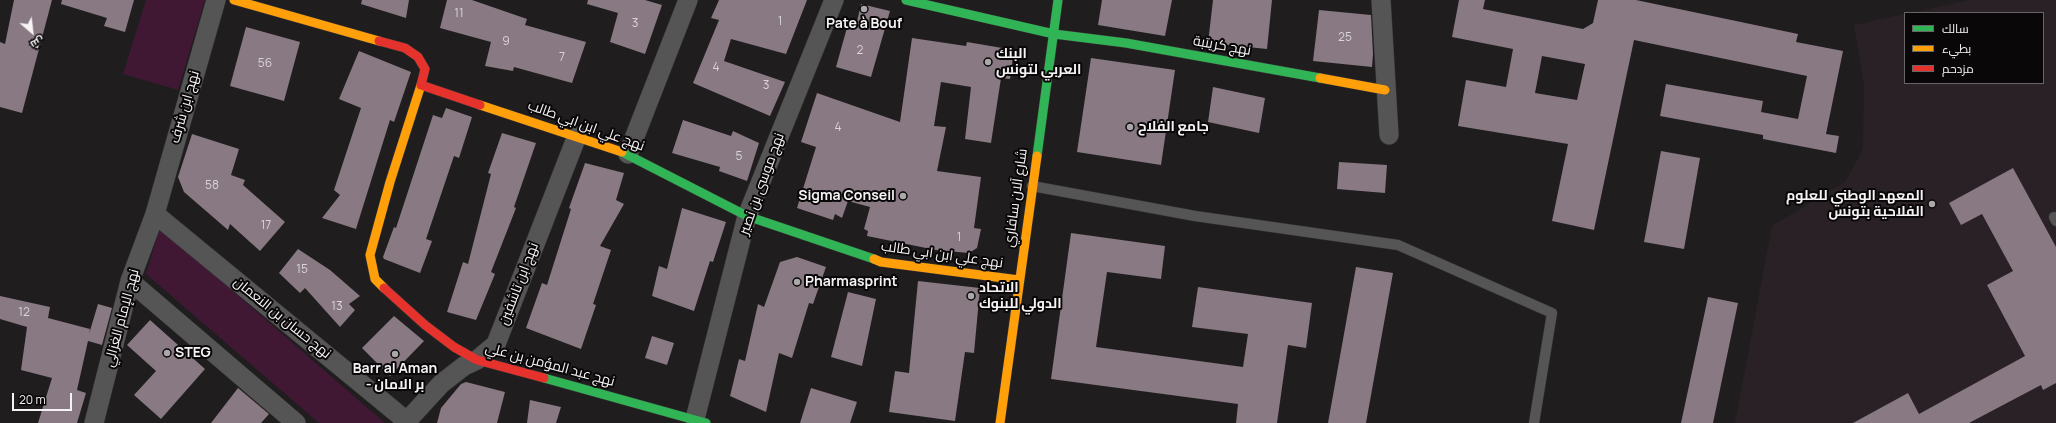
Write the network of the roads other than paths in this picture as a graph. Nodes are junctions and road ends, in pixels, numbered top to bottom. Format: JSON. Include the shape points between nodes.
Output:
{"nodes":[{"id":1,"x":216,"y":0,"type":"edge"},
{"id":2,"x":234,"y":0,"type":"edge"},
{"id":3,"x":688,"y":0,"type":"edge"},
{"id":4,"x":834,"y":0,"type":"edge"},
{"id":5,"x":906,"y":0,"type":"edge"},
{"id":6,"x":1058,"y":0,"type":"edge"},
{"id":7,"x":1381,"y":0,"type":"edge"},
{"id":8,"x":1054,"y":34,"type":"junction"},
{"id":9,"x":421,"y":84,"type":"junction"},
{"id":10,"x":1385,"y":90,"type":"junction"},
{"id":11,"x":1389,"y":135,"type":"dead end"},
{"id":12,"x":577,"y":136,"type":"junction"},
{"id":13,"x":628,"y":154,"type":"junction"},
{"id":14,"x":1032,"y":186,"type":"junction"},
{"id":15,"x":155,"y":214,"type":"junction"},
{"id":16,"x":747,"y":216,"type":"junction"},
{"id":17,"x":1019,"y":280,"type":"junction"},
{"id":18,"x":130,"y":281,"type":"junction"},
{"id":19,"x":477,"y":360,"type":"junction"},
{"id":20,"x":700,"y":421,"type":"edge"},
{"id":21,"x":408,"y":422,"type":"edge"},
{"id":22,"x":94,"y":423,"type":"edge"},
{"id":23,"x":296,"y":423,"type":"edge"},
{"id":24,"x":1000,"y":423,"type":"edge"},
{"id":25,"x":1534,"y":423,"type":"edge"}],
"edges":[{"from":1,"to":15,"type":"street","name":"نهج ابن شرف"},
{"from":2,"to":9,"type":"street","via":[[405,48],[418,57],[425,68]]},
{"from":3,"to":13,"type":"street"},
{"from":4,"to":16,"type":"street","name":"نهج موسى بن نصير"},
{"from":5,"to":8,"type":"street","name":"نهج كريتبة"},
{"from":6,"to":8,"type":"street","name":"شارع آلان سافاري"},
{"from":7,"to":10,"type":"street"},
{"from":8,"to":10,"type":"street","name":"نهج كريتبة","via":[[1126,43]]},
{"from":8,"to":14,"type":"street","name":"شارع آلان سافاري"},
{"from":9,"to":12,"type":"street","name":"نهج علي ابن ابي طالب"},
{"from":9,"to":19,"type":"street","name":"نهج عبد المؤمن بن علي","via":[[370,255],[372,266],[375,279],[425,326]]},
{"from":10,"to":11,"type":"street"},
{"from":12,"to":13,"type":"street","name":"نهج علي ابن ابي طالب"},
{"from":12,"to":19,"type":"street","name":"نهج ابن تاشفين","via":[[496,344]]},
{"from":13,"to":16,"type":"street","name":"نهج علي ابن ابي طالب"},
{"from":14,"to":17,"type":"street","name":"شارع آلان سافاري"},
{"from":14,"to":25,"type":"lane","via":[[1195,216],[1398,246],[1552,313]]},
{"from":15,"to":18,"type":"street","name":"نهج الإمام الغزالي"},
{"from":15,"to":21,"type":"street","name":"نهج حسان بن النعمان"},
{"from":16,"to":17,"type":"street","name":"نهج علي ابن ابي طالب","via":[[881,262]]},
{"from":16,"to":20,"type":"street","name":"نهج موسى بن نصير"},
{"from":17,"to":24,"type":"street","name":"شارع آلان سافاري"},
{"from":18,"to":22,"type":"street","name":"نهج الإمام الغزالي"},
{"from":18,"to":23,"type":"street"},
{"from":19,"to":20,"type":"street","name":"نهج عبد المؤمن بن علي"},
{"from":19,"to":21,"type":"street","name":"نهج ابن تاشفين","via":[[464,366],[441,384]]}]}
